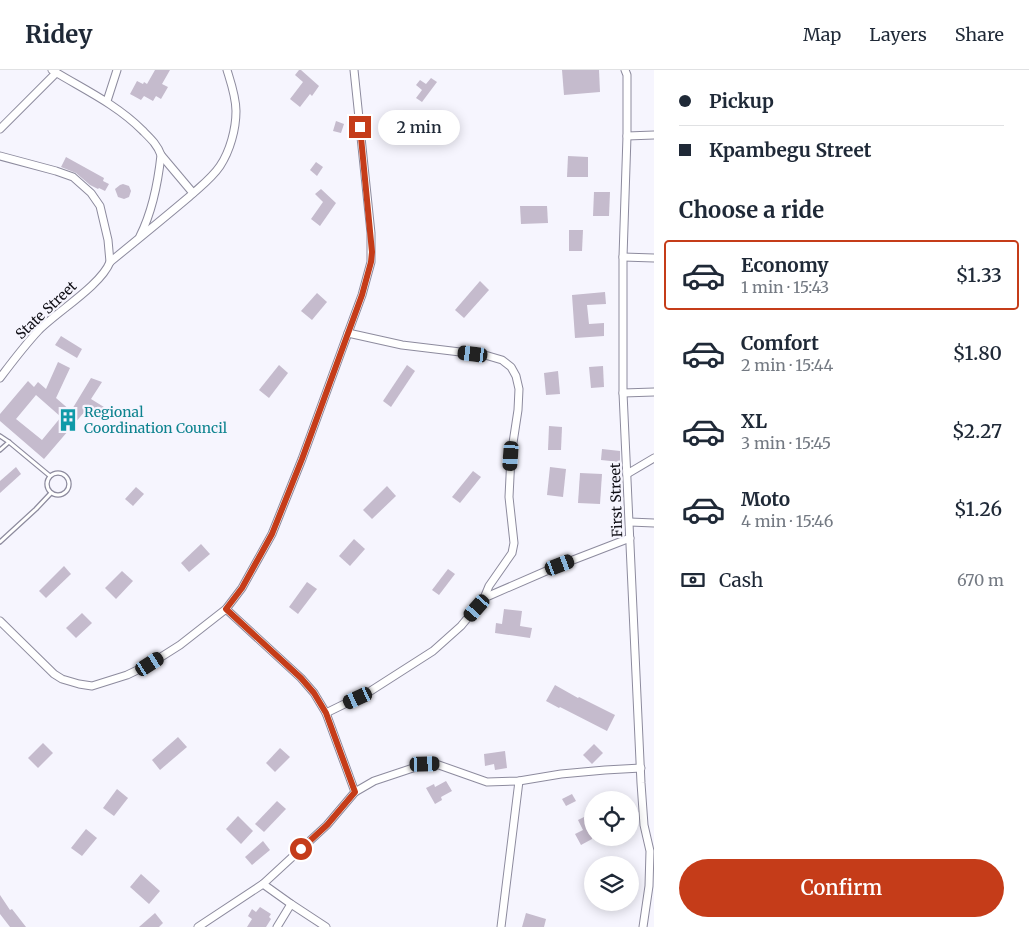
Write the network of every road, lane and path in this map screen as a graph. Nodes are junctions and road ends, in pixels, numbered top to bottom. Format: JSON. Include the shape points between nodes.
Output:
{"nodes":[{"id":1,"x":117,"y":70,"type":"edge"},
{"id":2,"x":227,"y":70,"type":"edge"},
{"id":3,"x":354,"y":70,"type":"edge"},
{"id":4,"x":625,"y":70,"type":"edge"},
{"id":5,"x":54,"y":71,"type":"edge"},
{"id":6,"x":107,"y":101,"type":"junction"},
{"id":7,"x":0,"y":129,"type":"edge"},
{"id":8,"x":654,"y":135,"type":"edge"},
{"id":9,"x":627,"y":136,"type":"junction"},
{"id":10,"x":161,"y":154,"type":"junction"},
{"id":11,"x":0,"y":156,"type":"edge"},
{"id":12,"x":193,"y":193,"type":"junction"},
{"id":13,"x":139,"y":238,"type":"junction"},
{"id":14,"x":624,"y":257,"type":"junction"},
{"id":15,"x":654,"y":258,"type":"edge"},
{"id":16,"x":110,"y":262,"type":"junction"},
{"id":17,"x":348,"y":333,"type":"junction"},
{"id":18,"x":0,"y":378,"type":"edge"},
{"id":19,"x":654,"y":392,"type":"edge"},
{"id":20,"x":623,"y":393,"type":"junction"},
{"id":21,"x":0,"y":436,"type":"edge"},
{"id":22,"x":9,"y":442,"type":"junction"},
{"id":23,"x":0,"y":450,"type":"edge"},
{"id":24,"x":654,"y":458,"type":"edge"},
{"id":25,"x":627,"y":474,"type":"junction"},
{"id":26,"x":50,"y":476,"type":"junction"},
{"id":27,"x":51,"y":493,"type":"junction"},
{"id":28,"x":630,"y":522,"type":"junction"},
{"id":29,"x":654,"y":523,"type":"edge"},
{"id":30,"x":630,"y":538,"type":"junction"},
{"id":31,"x":0,"y":542,"type":"edge"},
{"id":32,"x":484,"y":598,"type":"junction"},
{"id":33,"x":226,"y":609,"type":"junction"},
{"id":34,"x":0,"y":621,"type":"edge"},
{"id":35,"x":326,"y":713,"type":"junction"},
{"id":36,"x":641,"y":768,"type":"junction"},
{"id":37,"x":519,"y":782,"type":"junction"},
{"id":38,"x":355,"y":792,"type":"junction"},
{"id":39,"x":644,"y":825,"type":"junction"},
{"id":40,"x":654,"y":828,"type":"edge"},
{"id":41,"x":263,"y":884,"type":"junction"},
{"id":42,"x":291,"y":904,"type":"junction"},
{"id":43,"x":198,"y":927,"type":"edge"},
{"id":44,"x":277,"y":927,"type":"edge"},
{"id":45,"x":326,"y":927,"type":"edge"},
{"id":46,"x":501,"y":927,"type":"edge"},
{"id":47,"x":643,"y":927,"type":"edge"}],
"edges":[{"from":1,"to":6,"type":"street"},
{"from":2,"to":12,"type":"street","name":"State Street","via":[[236,112],[227,154],[207,182]]},
{"from":3,"to":17,"type":"street","via":[[372,252],[368,275]]},
{"from":4,"to":9,"type":"street","name":"First Street"},
{"from":5,"to":6,"type":"street"},
{"from":5,"to":7,"type":"street"},
{"from":6,"to":10,"type":"street","via":[[155,142]]},
{"from":8,"to":9,"type":"street"},
{"from":9,"to":14,"type":"street","name":"First Street"},
{"from":10,"to":12,"type":"street"},
{"from":10,"to":13,"type":"street","via":[[154,199]]},
{"from":11,"to":16,"type":"street","via":[[64,174],[91,193],[100,206]]},
{"from":12,"to":13,"type":"street","name":"State Street"},
{"from":13,"to":16,"type":"street","name":"State Street"},
{"from":14,"to":15,"type":"street"},
{"from":14,"to":20,"type":"street","name":"First Street"},
{"from":16,"to":18,"type":"street","name":"State Street","via":[[96,281],[39,330]]},
{"from":17,"to":32,"type":"street","via":[[402,346],[485,355],[502,360],[516,376],[518,410],[509,497],[514,543],[512,553]]},
{"from":17,"to":33,"type":"street","via":[[272,534],[242,588]]},
{"from":19,"to":20,"type":"street"},
{"from":20,"to":25,"type":"street","name":"First Street"},
{"from":21,"to":22,"type":"lane"},
{"from":22,"to":23,"type":"lane"},
{"from":22,"to":26,"type":"lane"},
{"from":24,"to":25,"type":"street"},
{"from":25,"to":28,"type":"street","name":"First Street"},
{"from":26,"to":27,"type":"lane","via":[[47,488]]},
{"from":26,"to":27,"type":"lane","via":[[61,473],[69,481],[69,487],[62,495]]},
{"from":27,"to":31,"type":"lane"},
{"from":28,"to":29,"type":"street"},
{"from":28,"to":30,"type":"street","name":"First Street"},
{"from":30,"to":32,"type":"street"},
{"from":30,"to":36,"type":"street","name":"First Street"},
{"from":32,"to":35,"type":"street","via":[[461,626],[433,651],[369,692]]},
{"from":33,"to":34,"type":"street","via":[[150,664],[92,686],[54,674]]},
{"from":33,"to":35,"type":"street","via":[[301,678]]},
{"from":35,"to":38,"type":"street"},
{"from":36,"to":37,"type":"street","via":[[561,774]]},
{"from":36,"to":39,"type":"street","name":"First Street"},
{"from":37,"to":38,"type":"street","via":[[487,782],[436,764],[425,764],[374,781]]},
{"from":37,"to":46,"type":"street"},
{"from":38,"to":41,"type":"street","via":[[327,825]]},
{"from":39,"to":40,"type":"street"},
{"from":39,"to":47,"type":"street","name":"First Street","via":[[650,851]]},
{"from":41,"to":42,"type":"street"},
{"from":41,"to":43,"type":"street"},
{"from":42,"to":44,"type":"street"},
{"from":42,"to":45,"type":"street"}]}
